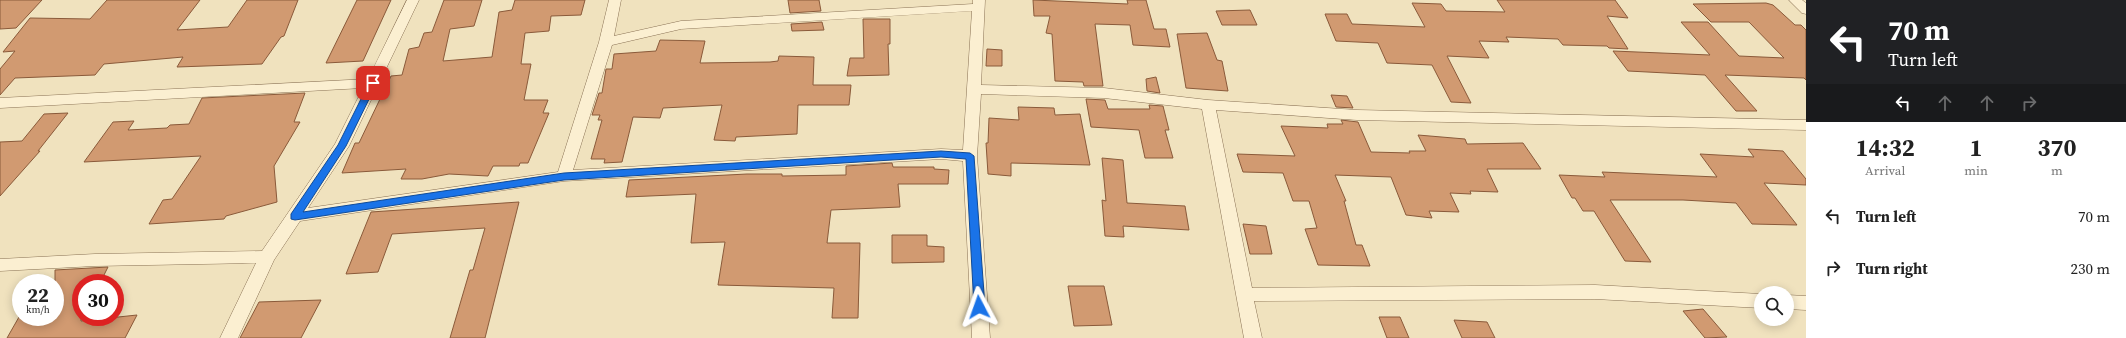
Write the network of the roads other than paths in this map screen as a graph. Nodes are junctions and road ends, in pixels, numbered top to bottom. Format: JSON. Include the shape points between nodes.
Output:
{"nodes":[{"id":1,"x":413,"y":0,"type":"edge"},
{"id":2,"x":615,"y":0,"type":"edge"},
{"id":3,"x":1795,"y":0,"type":"edge"},
{"id":4,"x":978,"y":3,"type":"edge"},
{"id":5,"x":1806,"y":10,"type":"edge"},
{"id":6,"x":606,"y":42,"type":"junction"},
{"id":7,"x":373,"y":83,"type":"junction"},
{"id":8,"x":974,"y":89,"type":"junction"},
{"id":9,"x":0,"y":103,"type":"edge"},
{"id":10,"x":1208,"y":105,"type":"junction"},
{"id":11,"x":1806,"y":125,"type":"edge"},
{"id":12,"x":970,"y":156,"type":"junction"},
{"id":13,"x":564,"y":176,"type":"junction"},
{"id":14,"x":295,"y":216,"type":"junction"},
{"id":15,"x":268,"y":257,"type":"junction"},
{"id":16,"x":0,"y":265,"type":"edge"},
{"id":17,"x":1244,"y":295,"type":"junction"},
{"id":18,"x":1754,"y":301,"type":"edge"},
{"id":19,"x":1794,"y":302,"type":"edge"},
{"id":20,"x":1806,"y":303,"type":"edge"},
{"id":21,"x":229,"y":338,"type":"edge"},
{"id":22,"x":981,"y":338,"type":"edge"},
{"id":23,"x":1254,"y":338,"type":"edge"}],
"edges":[{"from":1,"to":7,"type":"street"},
{"from":2,"to":6,"type":"street"},
{"from":3,"to":5,"type":"street"},
{"from":4,"to":6,"type":"street","via":[[681,25]]},
{"from":4,"to":8,"type":"street"},
{"from":6,"to":13,"type":"street"},
{"from":7,"to":9,"type":"street"},
{"from":7,"to":14,"type":"street","via":[[342,146]]},
{"from":8,"to":10,"type":"street","via":[[1104,94]]},
{"from":8,"to":12,"type":"street"},
{"from":10,"to":11,"type":"street","via":[[1357,115]]},
{"from":10,"to":17,"type":"street"},
{"from":12,"to":13,"type":"street","via":[[941,154]]},
{"from":12,"to":22,"type":"street"},
{"from":13,"to":14,"type":"street"},
{"from":14,"to":15,"type":"street"},
{"from":15,"to":16,"type":"street","via":[[95,260]]},
{"from":15,"to":21,"type":"street"},
{"from":17,"to":18,"type":"street","via":[[1595,292]]},
{"from":17,"to":23,"type":"street"},
{"from":19,"to":20,"type":"street"}]}
